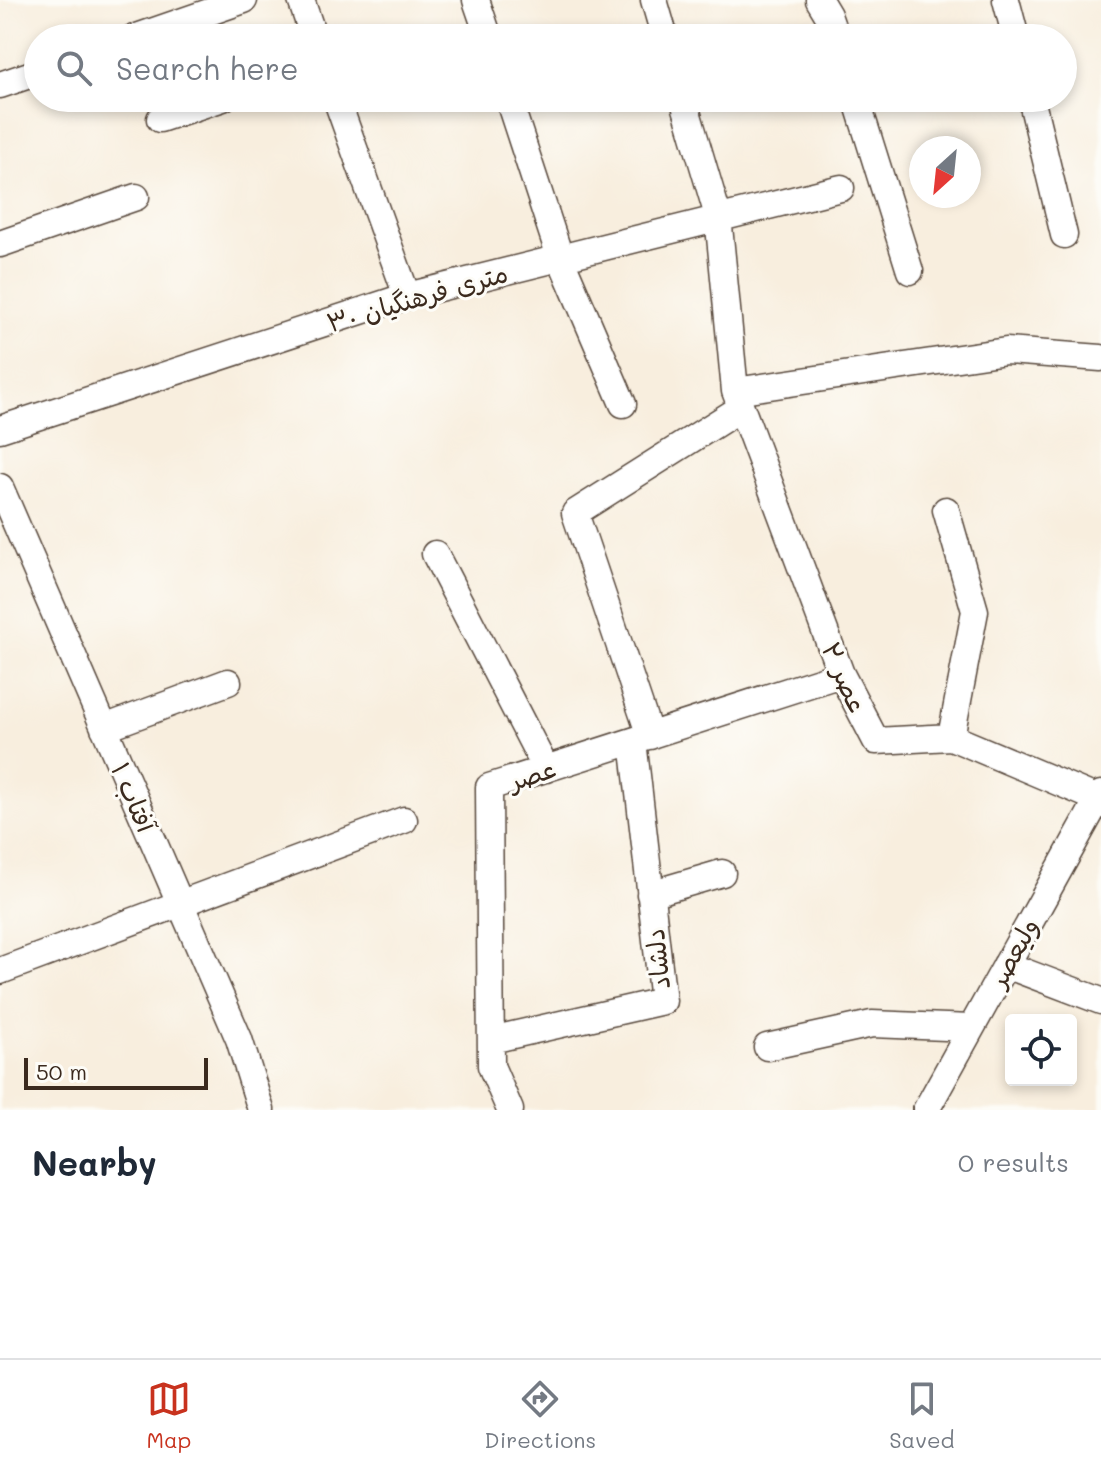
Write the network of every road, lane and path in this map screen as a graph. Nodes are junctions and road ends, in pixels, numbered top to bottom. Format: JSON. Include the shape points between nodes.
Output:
{"nodes":[{"id":1,"x":244,"y":0,"type":"edge"},
{"id":2,"x":301,"y":0,"type":"edge"},
{"id":3,"x":476,"y":0,"type":"edge"},
{"id":4,"x":654,"y":0,"type":"edge"},
{"id":5,"x":819,"y":0,"type":"edge"},
{"id":6,"x":1006,"y":0,"type":"edge"},
{"id":7,"x":175,"y":24,"type":"edge"},
{"id":8,"x":309,"y":24,"type":"edge"},
{"id":9,"x":484,"y":24,"type":"edge"},
{"id":10,"x":661,"y":24,"type":"edge"},
{"id":11,"x":831,"y":24,"type":"edge"},
{"id":12,"x":1012,"y":24,"type":"edge"},
{"id":13,"x":24,"y":77,"type":"edge"},
{"id":14,"x":0,"y":85,"type":"edge"},
{"id":15,"x":181,"y":112,"type":"edge"},
{"id":16,"x":341,"y":112,"type":"edge"},
{"id":17,"x":513,"y":112,"type":"edge"},
{"id":18,"x":687,"y":112,"type":"edge"},
{"id":19,"x":860,"y":112,"type":"edge"},
{"id":20,"x":1034,"y":112,"type":"edge"},
{"id":21,"x":160,"y":119,"type":"dead end"},
{"id":22,"x":841,"y":188,"type":"dead end"},
{"id":23,"x":136,"y":197,"type":"dead end"},
{"id":24,"x":718,"y":216,"type":"junction"},
{"id":25,"x":1064,"y":235,"type":"dead end"},
{"id":26,"x":0,"y":244,"type":"edge"},
{"id":27,"x":560,"y":257,"type":"junction"},
{"id":28,"x":910,"y":271,"type":"dead end"},
{"id":29,"x":407,"y":296,"type":"junction"},
{"id":30,"x":1101,"y":358,"type":"edge"},
{"id":31,"x":738,"y":400,"type":"junction"},
{"id":32,"x":623,"y":404,"type":"dead end"},
{"id":33,"x":0,"y":429,"type":"edge"},
{"id":34,"x":0,"y":487,"type":"edge"},
{"id":35,"x":946,"y":510,"type":"dead end"},
{"id":36,"x":435,"y":554,"type":"dead end"},
{"id":37,"x":841,"y":674,"type":"junction"},
{"id":38,"x":228,"y":682,"type":"dead end"},
{"id":39,"x":104,"y":728,"type":"junction"},
{"id":40,"x":951,"y":737,"type":"junction"},
{"id":41,"x":642,"y":739,"type":"junction"},
{"id":42,"x":546,"y":769,"type":"junction"},
{"id":43,"x":1099,"y":796,"type":"edge"},
{"id":44,"x":404,"y":820,"type":"dead end"},
{"id":45,"x":722,"y":873,"type":"dead end"},
{"id":46,"x":650,"y":894,"type":"junction"},
{"id":47,"x":180,"y":904,"type":"junction"},
{"id":48,"x":1006,"y":965,"type":"junction"},
{"id":49,"x":0,"y":971,"type":"edge"},
{"id":50,"x":1101,"y":1001,"type":"edge"},
{"id":51,"x":971,"y":1028,"type":"junction"},
{"id":52,"x":491,"y":1040,"type":"junction"},
{"id":53,"x":767,"y":1047,"type":"dead end"},
{"id":54,"x":261,"y":1110,"type":"edge"},
{"id":55,"x":510,"y":1110,"type":"edge"},
{"id":56,"x":926,"y":1110,"type":"edge"}],
"edges":[{"from":1,"to":7,"type":"street"},
{"from":2,"to":8,"type":"street"},
{"from":3,"to":9,"type":"street"},
{"from":4,"to":10,"type":"street"},
{"from":5,"to":11,"type":"street"},
{"from":6,"to":12,"type":"street"},
{"from":13,"to":14,"type":"street"},
{"from":15,"to":21,"type":"street"},
{"from":16,"to":29,"type":"street"},
{"from":17,"to":27,"type":"street"},
{"from":18,"to":24,"type":"street","name":"عصر ۲"},
{"from":19,"to":28,"type":"street"},
{"from":20,"to":25,"type":"street"},
{"from":22,"to":24,"type":"street","name":"۳۰ متری فرهنگیان"},
{"from":23,"to":26,"type":"street"},
{"from":24,"to":27,"type":"street","name":"۳۰ متری فرهنگیان"},
{"from":24,"to":31,"type":"street","name":"عصر ۲"},
{"from":27,"to":29,"type":"street","name":"۳۰ متری فرهنگیان"},
{"from":27,"to":32,"type":"street"},
{"from":29,"to":33,"type":"street","name":"۳۰ متری فرهنگیان"},
{"from":30,"to":31,"type":"street","via":[[1006,351]]},
{"from":31,"to":37,"type":"street","name":"عصر ۲"},
{"from":31,"to":41,"type":"street","name":"دلشاد","via":[[575,513]]},
{"from":34,"to":39,"type":"street","name":"آفتاب ۱"},
{"from":35,"to":40,"type":"street","via":[[975,611]]},
{"from":36,"to":42,"type":"street"},
{"from":37,"to":40,"type":"street","name":"عصر ۲","via":[[876,741]]},
{"from":37,"to":41,"type":"street","name":"عصر"},
{"from":38,"to":39,"type":"street"},
{"from":39,"to":47,"type":"street","name":"آفتاب ۱"},
{"from":40,"to":43,"type":"street","name":"عصر ۲"},
{"from":41,"to":42,"type":"street","name":"عصر"},
{"from":41,"to":46,"type":"street","name":"دلشاد"},
{"from":42,"to":52,"type":"street","name":"عصر","via":[[489,787]]},
{"from":43,"to":48,"type":"street","name":"ولیعصر"},
{"from":44,"to":47,"type":"street"},
{"from":45,"to":46,"type":"street"},
{"from":46,"to":52,"type":"street","name":"دلشاد","via":[[663,1001]]},
{"from":47,"to":49,"type":"street"},
{"from":47,"to":54,"type":"street","name":"آفتاب ۱","via":[[239,1039]]},
{"from":48,"to":50,"type":"street"},
{"from":48,"to":51,"type":"street","name":"ولیعصر"},
{"from":51,"to":53,"type":"street","via":[[872,1024]]},
{"from":51,"to":56,"type":"street","name":"ولیعصر"},
{"from":52,"to":55,"type":"street","name":"عصر","via":[[491,1066]]}]}
